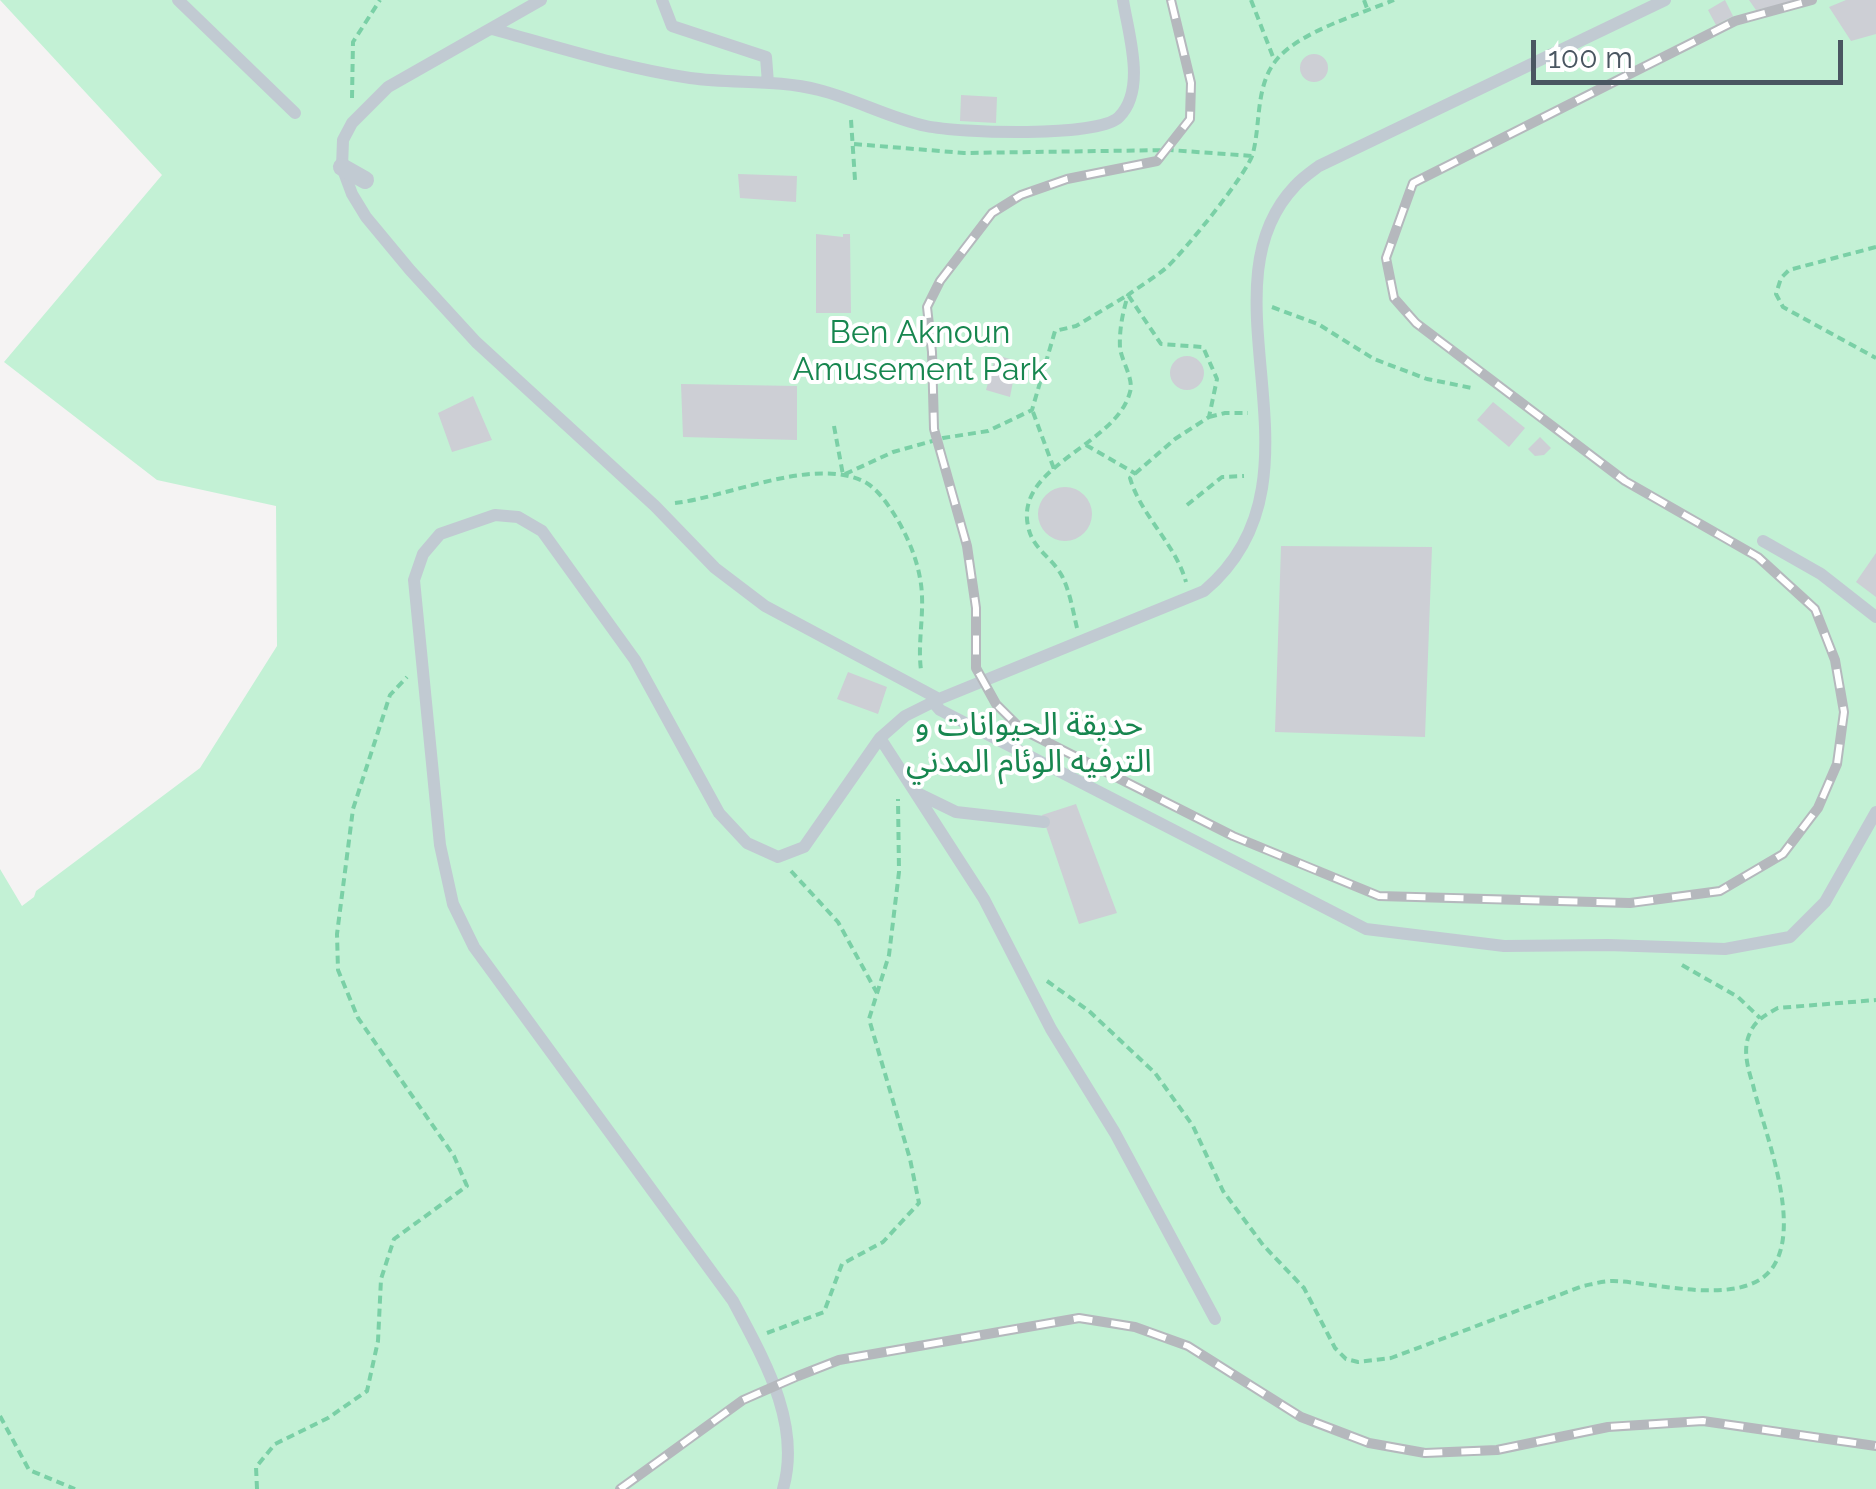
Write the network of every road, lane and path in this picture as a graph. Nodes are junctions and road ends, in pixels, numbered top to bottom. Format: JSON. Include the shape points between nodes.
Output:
{"nodes":[{"id":1,"x":178,"y":0,"type":"edge"},
{"id":2,"x":380,"y":0,"type":"edge"},
{"id":3,"x":541,"y":0,"type":"edge"},
{"id":4,"x":662,"y":0,"type":"edge"},
{"id":5,"x":1122,"y":0,"type":"edge"},
{"id":6,"x":1251,"y":0,"type":"edge"},
{"id":7,"x":1364,"y":0,"type":"edge"},
{"id":8,"x":1394,"y":0,"type":"edge"},
{"id":9,"x":1664,"y":0,"type":"edge"},
{"id":10,"x":1368,"y":11,"type":"junction"},
{"id":11,"x":492,"y":29,"type":"junction"},
{"id":12,"x":1274,"y":62,"type":"junction"},
{"id":13,"x":768,"y":83,"type":"junction"},
{"id":14,"x":848,"y":100,"type":"junction"},
{"id":15,"x":295,"y":113,"type":"dead end"},
{"id":16,"x":352,"y":123,"type":"junction"},
{"id":17,"x":854,"y":144,"type":"junction"},
{"id":18,"x":1253,"y":156,"type":"junction"},
{"id":19,"x":342,"y":167,"type":"junction"},
{"id":20,"x":364,"y":180,"type":"dead end"},
{"id":21,"x":856,"y":180,"type":"dead end"},
{"id":22,"x":1876,"y":247,"type":"edge"},
{"id":23,"x":1128,"y":295,"type":"junction"},
{"id":24,"x":1258,"y":302,"type":"junction"},
{"id":25,"x":1876,"y":358,"type":"edge"},
{"id":26,"x":1472,"y":388,"type":"dead end"},
{"id":27,"x":1032,"y":410,"type":"junction"},
{"id":28,"x":1265,"y":414,"type":"junction"},
{"id":29,"x":1209,"y":417,"type":"junction"},
{"id":30,"x":834,"y":426,"type":"dead end"},
{"id":31,"x":1086,"y":445,"type":"junction"},
{"id":32,"x":1054,"y":469,"type":"junction"},
{"id":33,"x":1136,"y":474,"type":"junction"},
{"id":34,"x":843,"y":475,"type":"junction"},
{"id":35,"x":1264,"y":476,"type":"junction"},
{"id":36,"x":1187,"y":505,"type":"dead end"},
{"id":37,"x":655,"y":506,"type":"junction"},
{"id":38,"x":1763,"y":540,"type":"dead end"},
{"id":39,"x":1189,"y":597,"type":"junction"},
{"id":40,"x":1876,"y":617,"type":"edge"},
{"id":41,"x":1081,"y":642,"type":"junction"},
{"id":42,"x":422,"y":664,"type":"junction"},
{"id":43,"x":936,"y":701,"type":"junction"},
{"id":44,"x":880,"y":738,"type":"junction"},
{"id":45,"x":897,"y":764,"type":"junction"},
{"id":46,"x":915,"y":792,"type":"junction"},
{"id":47,"x":1876,"y":812,"type":"edge"},
{"id":48,"x":1044,"y":822,"type":"dead end"},
{"id":49,"x":778,"y":856,"type":"junction"},
{"id":50,"x":1673,"y":961,"type":"dead end"},
{"id":51,"x":1019,"y":966,"type":"junction"},
{"id":52,"x":877,"y":993,"type":"junction"},
{"id":53,"x":1876,"y":1000,"type":"edge"},
{"id":54,"x":1760,"y":1019,"type":"junction"},
{"id":55,"x":1214,"y":1319,"type":"dead end"},
{"id":56,"x":752,"y":1338,"type":"junction"},
{"id":57,"x":0,"y":1416,"type":"edge"},
{"id":58,"x":75,"y":1489,"type":"edge"},
{"id":59,"x":256,"y":1489,"type":"edge"},
{"id":60,"x":783,"y":1489,"type":"edge"}],
"edges":[{"from":1,"to":15,"type":"lane"},
{"from":2,"to":16,"type":"path","via":[[353,42]]},
{"from":3,"to":11,"type":"lane"},
{"from":4,"to":13,"type":"lane","via":[[672,26],[766,57]]},
{"from":5,"to":14,"type":"lane","via":[[1133,90],[1122,115],[1104,127],[958,130]]},
{"from":6,"to":12,"type":"path"},
{"from":7,"to":10,"type":"path"},
{"from":8,"to":10,"type":"path"},
{"from":9,"to":24,"type":"lane","via":[[1318,166],[1293,187],[1272,222],[1259,263]]},
{"from":10,"to":12,"type":"path","via":[[1288,48]]},
{"from":11,"to":13,"type":"lane","via":[[639,70]]},
{"from":11,"to":16,"type":"lane","via":[[388,87]]},
{"from":12,"to":18,"type":"path","via":[[1262,90]]},
{"from":13,"to":14,"type":"lane"},
{"from":14,"to":17,"type":"path"},
{"from":16,"to":19,"type":"lane","via":[[343,140]]},
{"from":17,"to":18,"type":"path","via":[[964,154],[1170,150]]},
{"from":17,"to":21,"type":"path"},
{"from":18,"to":23,"type":"path","via":[[1166,268]]},
{"from":19,"to":20,"type":"street"},
{"from":19,"to":37,"type":"lane","via":[[366,216],[476,342]]},
{"from":22,"to":25,"type":"path","via":[[1789,270],[1776,294],[1783,308]]},
{"from":23,"to":27,"type":"path","via":[[1055,331]]},
{"from":23,"to":29,"type":"path","via":[[1161,344],[1203,348],[1217,379]]},
{"from":23,"to":31,"type":"path","via":[[1120,349],[1132,388],[1122,410]]},
{"from":24,"to":26,"type":"path","via":[[1318,324],[1374,358]]},
{"from":24,"to":28,"type":"lane"},
{"from":27,"to":32,"type":"path"},
{"from":27,"to":34,"type":"path","via":[[988,431],[893,452]]},
{"from":28,"to":29,"type":"path"},
{"from":28,"to":35,"type":"lane"},
{"from":29,"to":33,"type":"path"},
{"from":30,"to":34,"type":"path"},
{"from":31,"to":32,"type":"path"},
{"from":31,"to":33,"type":"path"},
{"from":32,"to":41,"type":"path","via":[[1028,502],[1027,524],[1034,544],[1060,574]]},
{"from":33,"to":39,"type":"path","via":[[1130,478],[1134,493],[1177,555]]},
{"from":34,"to":37,"type":"path","via":[[815,474]]},
{"from":34,"to":43,"type":"path","via":[[879,493],[910,546],[921,580],[921,673]]},
{"from":35,"to":36,"type":"path","via":[[1222,477]]},
{"from":35,"to":39,"type":"lane","via":[[1244,542],[1223,574]]},
{"from":37,"to":43,"type":"lane","via":[[715,568],[765,606]]},
{"from":38,"to":40,"type":"lane"},
{"from":39,"to":41,"type":"lane"},
{"from":41,"to":43,"type":"lane"},
{"from":42,"to":49,"type":"lane","via":[[414,580],[423,554],[440,534],[495,515],[518,518],[542,531],[636,660],[719,813],[747,843]]},
{"from":42,"to":56,"type":"lane","via":[[440,845],[453,904],[474,947],[712,1271]]},
{"from":42,"to":59,"type":"path","via":[[390,694],[353,809],[338,970],[358,1018],[454,1156],[467,1186],[394,1239],[381,1278],[367,1391],[274,1444],[256,1467]]},
{"from":43,"to":44,"type":"lane"},
{"from":43,"to":47,"type":"lane","via":[[940,710],[1366,929],[1484,944],[1725,950],[1790,936],[1825,902]]},
{"from":44,"to":45,"type":"lane"},
{"from":44,"to":49,"type":"lane","via":[[804,847]]},
{"from":45,"to":46,"type":"lane"},
{"from":45,"to":52,"type":"path","via":[[899,872],[889,955]]},
{"from":46,"to":48,"type":"lane","via":[[956,812]]},
{"from":46,"to":51,"type":"lane"},
{"from":49,"to":52,"type":"path","via":[[838,922]]},
{"from":50,"to":54,"type":"path","via":[[1738,997]]},
{"from":51,"to":54,"type":"path","via":[[1068,994],[1155,1073],[1192,1126],[1223,1191],[1304,1288],[1335,1348],[1358,1362],[1390,1358],[1583,1286],[1608,1281],[1700,1292],[1761,1279],[1777,1259],[1784,1218],[1747,1063],[1749,1034]]},
{"from":51,"to":55,"type":"lane"},
{"from":52,"to":56,"type":"path","via":[[870,1019],[918,1203],[883,1242],[842,1264],[824,1312]]},
{"from":53,"to":54,"type":"path","via":[[1778,1008]]},
{"from":56,"to":60,"type":"lane","via":[[786,1417]]},
{"from":57,"to":58,"type":"path","via":[[29,1470]]}]}
